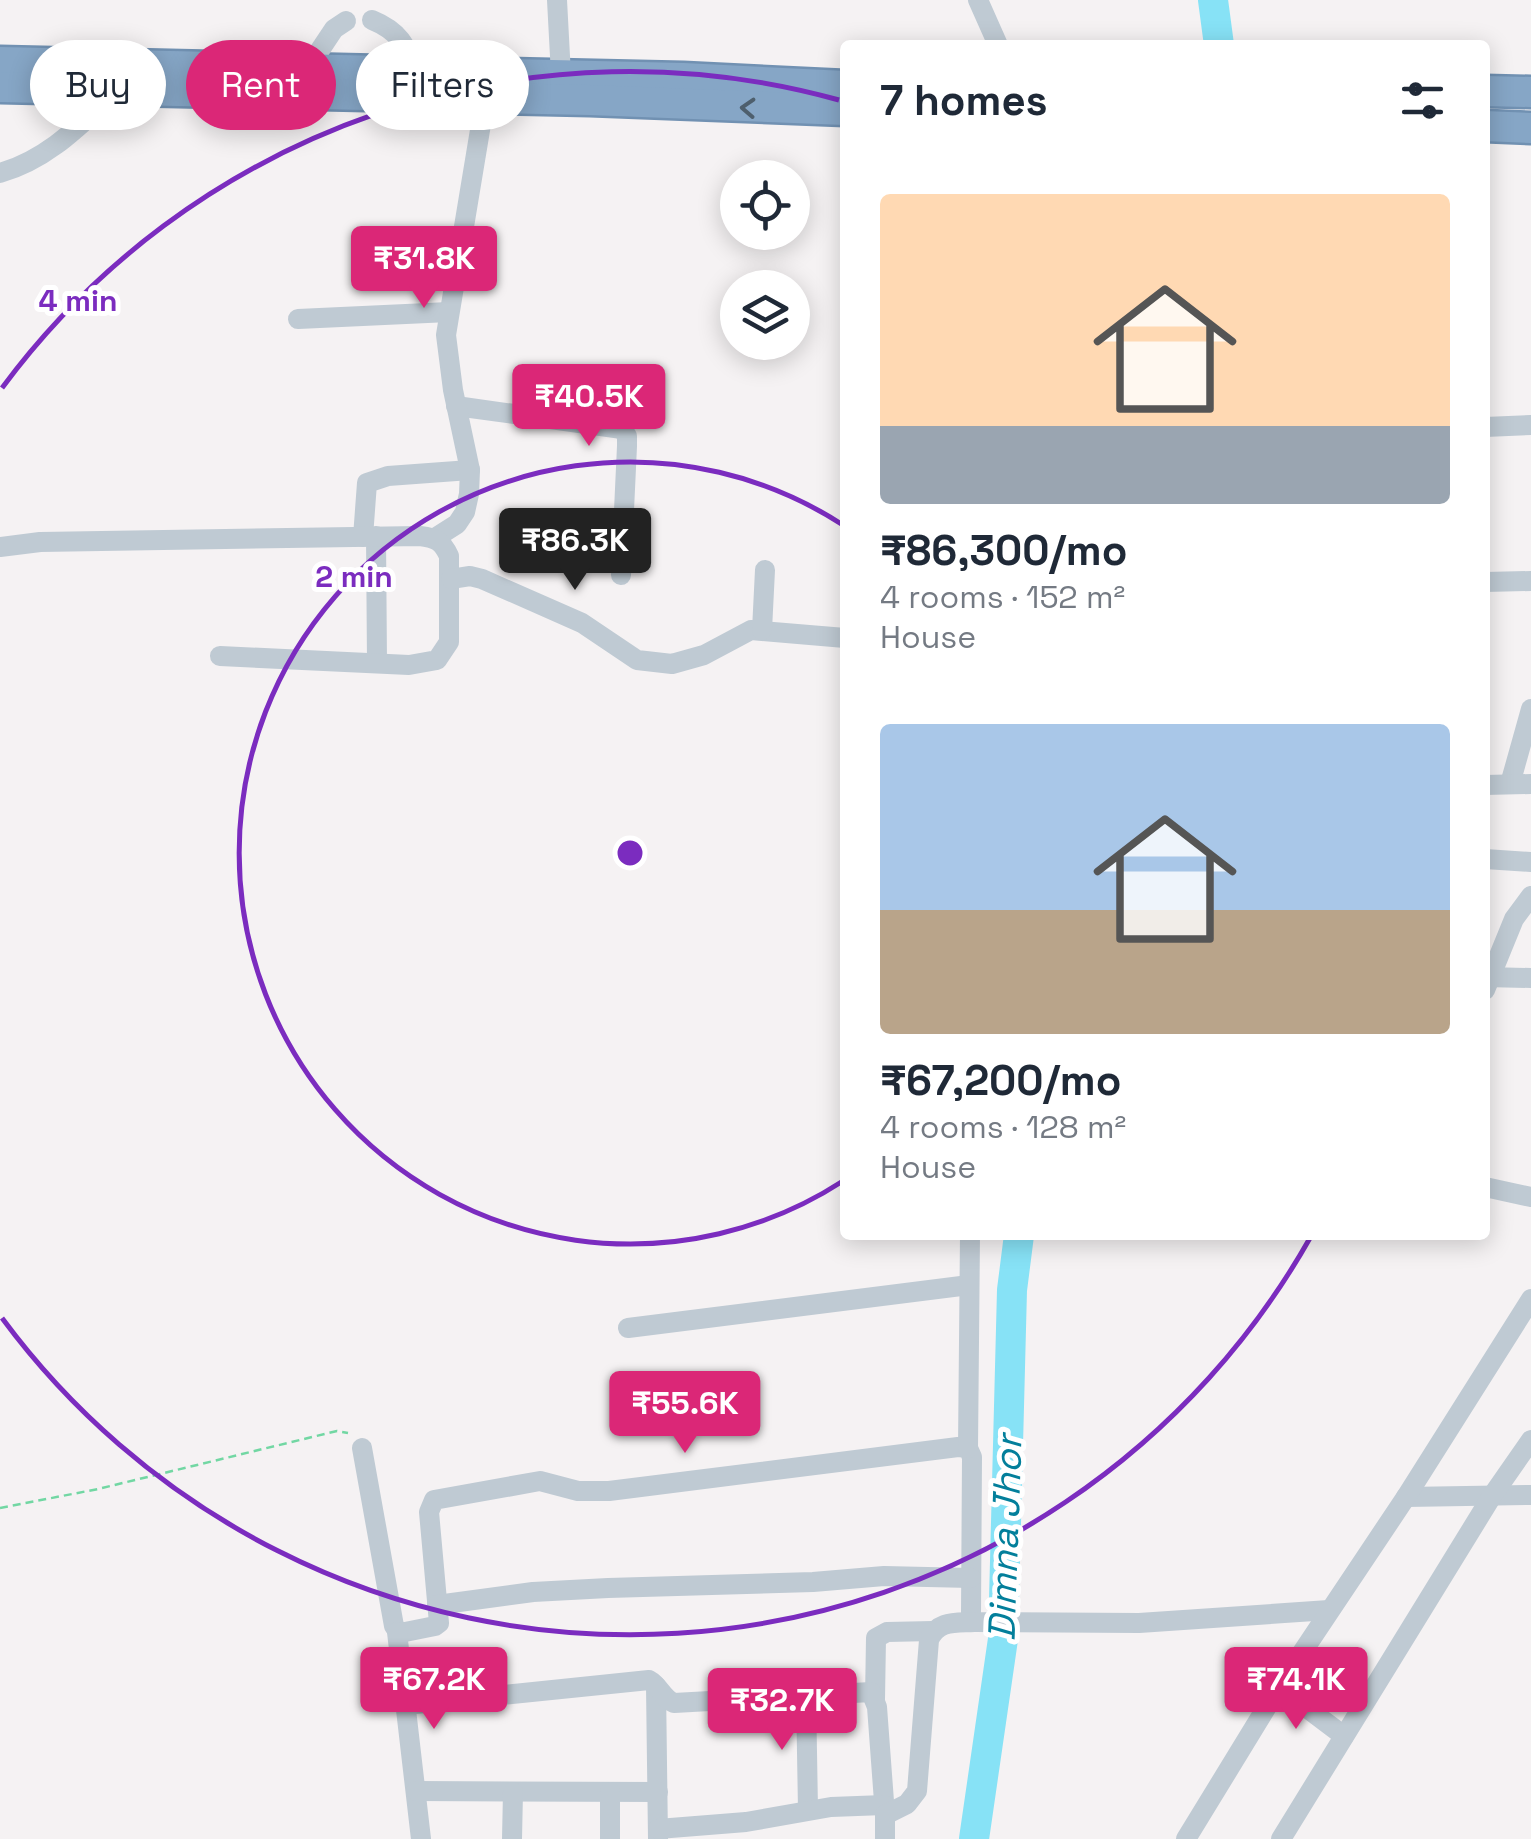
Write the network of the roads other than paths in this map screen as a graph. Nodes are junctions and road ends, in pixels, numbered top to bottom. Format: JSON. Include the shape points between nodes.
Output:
{"nodes":[{"id":1,"x":558,"y":0,"type":"edge"},
{"id":2,"x":978,"y":0,"type":"edge"},
{"id":3,"x":346,"y":20,"type":"dead end"},
{"id":4,"x":372,"y":20,"type":"dead end"},
{"id":5,"x":327,"y":40,"type":"edge"},
{"id":6,"x":402,"y":40,"type":"edge"},
{"id":7,"x":996,"y":40,"type":"edge"},
{"id":8,"x":0,"y":62,"type":"edge"},
{"id":9,"x":186,"y":66,"type":"edge"},
{"id":10,"x":529,"y":73,"type":"edge"},
{"id":11,"x":561,"y":74,"type":"junction"},
{"id":12,"x":356,"y":83,"type":"edge"},
{"id":13,"x":0,"y":86,"type":"edge"},
{"id":14,"x":840,"y":86,"type":"edge"},
{"id":15,"x":30,"y":87,"type":"edge"},
{"id":16,"x":166,"y":89,"type":"edge"},
{"id":17,"x":1490,"y":91,"type":"edge"},
{"id":18,"x":1531,"y":92,"type":"edge"},
{"id":19,"x":529,"y":101,"type":"edge"},
{"id":20,"x":840,"y":110,"type":"edge"},
{"id":21,"x":1490,"y":126,"type":"edge"},
{"id":22,"x":1531,"y":128,"type":"edge"},
{"id":23,"x":74,"y":130,"type":"edge"},
{"id":24,"x":480,"y":130,"type":"edge"},
{"id":25,"x":0,"y":173,"type":"edge"},
{"id":26,"x":449,"y":312,"type":"junction"},
{"id":27,"x":298,"y":320,"type":"dead end"},
{"id":28,"x":456,"y":406,"type":"junction"},
{"id":29,"x":1531,"y":425,"type":"edge"},
{"id":30,"x":1490,"y":426,"type":"edge"},
{"id":31,"x":470,"y":470,"type":"junction"},
{"id":32,"x":370,"y":536,"type":"junction"},
{"id":33,"x":435,"y":538,"type":"junction"},
{"id":34,"x":0,"y":547,"type":"edge"},
{"id":35,"x":765,"y":570,"type":"dead end"},
{"id":36,"x":621,"y":575,"type":"dead end"},
{"id":37,"x":451,"y":580,"type":"junction"},
{"id":38,"x":1531,"y":581,"type":"edge"},
{"id":39,"x":1490,"y":582,"type":"edge"},
{"id":40,"x":762,"y":630,"type":"junction"},
{"id":41,"x":840,"y":638,"type":"edge"},
{"id":42,"x":220,"y":656,"type":"dead end"},
{"id":43,"x":377,"y":663,"type":"junction"},
{"id":44,"x":1531,"y":709,"type":"edge"},
{"id":45,"x":1521,"y":784,"type":"edge"},
{"id":46,"x":1490,"y":785,"type":"edge"},
{"id":47,"x":1490,"y":859,"type":"edge"},
{"id":48,"x":1531,"y":862,"type":"edge"},
{"id":49,"x":1531,"y":896,"type":"edge"},
{"id":50,"x":1490,"y":972,"type":"edge"},
{"id":51,"x":1531,"y":978,"type":"edge"},
{"id":52,"x":1490,"y":981,"type":"edge"},
{"id":53,"x":1490,"y":1188,"type":"edge"},
{"id":54,"x":1531,"y":1197,"type":"edge"},
{"id":55,"x":970,"y":1240,"type":"edge"},
{"id":56,"x":969,"y":1285,"type":"junction"},
{"id":57,"x":1531,"y":1299,"type":"edge"},
{"id":58,"x":628,"y":1328,"type":"dead end"},
{"id":59,"x":1531,"y":1440,"type":"edge"},
{"id":60,"x":362,"y":1448,"type":"road end"},
{"id":61,"x":968,"y":1448,"type":"junction"},
{"id":62,"x":1531,"y":1495,"type":"edge"},
{"id":63,"x":1492,"y":1496,"type":"junction"},
{"id":64,"x":1406,"y":1498,"type":"junction"},
{"id":65,"x":971,"y":1578,"type":"junction"},
{"id":66,"x":437,"y":1605,"type":"junction"},
{"id":67,"x":1328,"y":1610,"type":"junction"},
{"id":68,"x":984,"y":1623,"type":"junction"},
{"id":69,"x":933,"y":1631,"type":"junction"},
{"id":70,"x":397,"y":1632,"type":"junction"},
{"id":71,"x":656,"y":1684,"type":"junction"},
{"id":72,"x":1278,"y":1687,"type":"junction"},
{"id":73,"x":806,"y":1694,"type":"junction"},
{"id":74,"x":875,"y":1699,"type":"junction"},
{"id":75,"x":406,"y":1705,"type":"junction"},
{"id":76,"x":1344,"y":1736,"type":"junction"},
{"id":77,"x":416,"y":1791,"type":"junction"},
{"id":78,"x":514,"y":1792,"type":"junction"},
{"id":79,"x":610,"y":1792,"type":"junction"},
{"id":80,"x":658,"y":1792,"type":"junction"},
{"id":81,"x":808,"y":1810,"type":"junction"},
{"id":82,"x":885,"y":1810,"type":"junction"},
{"id":83,"x":658,"y":1834,"type":"edge"},
{"id":84,"x":421,"y":1839,"type":"edge"},
{"id":85,"x":512,"y":1839,"type":"edge"},
{"id":86,"x":610,"y":1839,"type":"edge"},
{"id":87,"x":885,"y":1839,"type":"edge"},
{"id":88,"x":1186,"y":1839,"type":"edge"},
{"id":89,"x":1281,"y":1839,"type":"edge"}],
"edges":[{"from":1,"to":11,"type":"street"},
{"from":2,"to":7,"type":"street"},
{"from":3,"to":5,"type":"street"},
{"from":4,"to":6,"type":"street"},
{"from":8,"to":9,"type":"highway"},
{"from":10,"to":11,"type":"highway"},
{"from":11,"to":14,"type":"highway"},
{"from":12,"to":16,"type":"highway"},
{"from":13,"to":15,"type":"highway"},
{"from":17,"to":18,"type":"highway"},
{"from":20,"to":19,"type":"highway","one_way":true},
{"from":21,"to":22,"type":"highway"},
{"from":23,"to":25,"type":"street"},
{"from":24,"to":26,"type":"street"},
{"from":26,"to":27,"type":"street"},
{"from":26,"to":28,"type":"street"},
{"from":28,"to":31,"type":"street"},
{"from":28,"to":36,"type":"street","via":[[622,429],[628,446]]},
{"from":29,"to":30,"type":"street"},
{"from":31,"to":32,"type":"street","via":[[367,483]]},
{"from":31,"to":33,"type":"street","via":[[465,512]]},
{"from":32,"to":33,"type":"street"},
{"from":32,"to":34,"type":"street"},
{"from":32,"to":43,"type":"street"},
{"from":33,"to":37,"type":"street","via":[[449,556]]},
{"from":35,"to":40,"type":"street"},
{"from":37,"to":40,"type":"street","via":[[482,579],[582,623],[637,660],[672,664]]},
{"from":37,"to":43,"type":"street","via":[[445,652],[426,663]]},
{"from":38,"to":39,"type":"street"},
{"from":40,"to":41,"type":"street"},
{"from":42,"to":43,"type":"street"},
{"from":44,"to":45,"type":"street"},
{"from":45,"to":46,"type":"street"},
{"from":47,"to":48,"type":"street"},
{"from":49,"to":50,"type":"street"},
{"from":51,"to":52,"type":"street"},
{"from":53,"to":54,"type":"street"},
{"from":55,"to":56,"type":"street"},
{"from":56,"to":58,"type":"street"},
{"from":56,"to":61,"type":"street"},
{"from":57,"to":64,"type":"street"},
{"from":59,"to":63,"type":"street"},
{"from":60,"to":70,"type":"street"},
{"from":61,"to":65,"type":"street"},
{"from":61,"to":66,"type":"street","via":[[609,1491],[540,1481],[434,1500],[428,1512]]},
{"from":62,"to":63,"type":"street"},
{"from":63,"to":64,"type":"street"},
{"from":63,"to":76,"type":"street"},
{"from":64,"to":67,"type":"street"},
{"from":65,"to":66,"type":"street","via":[[608,1588]]},
{"from":65,"to":68,"type":"street","via":[[971,1614]]},
{"from":66,"to":70,"type":"street","via":[[436,1626]]},
{"from":67,"to":68,"type":"street","via":[[1138,1623]]},
{"from":67,"to":72,"type":"street"},
{"from":68,"to":69,"type":"street"},
{"from":69,"to":74,"type":"street","via":[[876,1638]]},
{"from":69,"to":82,"type":"street","via":[[917,1791],[907,1804]]},
{"from":70,"to":75,"type":"street"},
{"from":71,"to":73,"type":"street","via":[[674,1703]]},
{"from":71,"to":75,"type":"street"},
{"from":71,"to":80,"type":"street"},
{"from":72,"to":76,"type":"street"},
{"from":72,"to":88,"type":"street"},
{"from":73,"to":74,"type":"street","via":[[863,1690]]},
{"from":73,"to":81,"type":"street"},
{"from":74,"to":82,"type":"street"},
{"from":75,"to":77,"type":"street"},
{"from":76,"to":89,"type":"street"},
{"from":77,"to":78,"type":"street"},
{"from":77,"to":84,"type":"street"},
{"from":78,"to":79,"type":"street"},
{"from":78,"to":85,"type":"street"},
{"from":79,"to":80,"type":"street"},
{"from":79,"to":86,"type":"street"},
{"from":80,"to":83,"type":"street"},
{"from":81,"to":82,"type":"street"},
{"from":81,"to":83,"type":"street"},
{"from":82,"to":87,"type":"street"}]}
